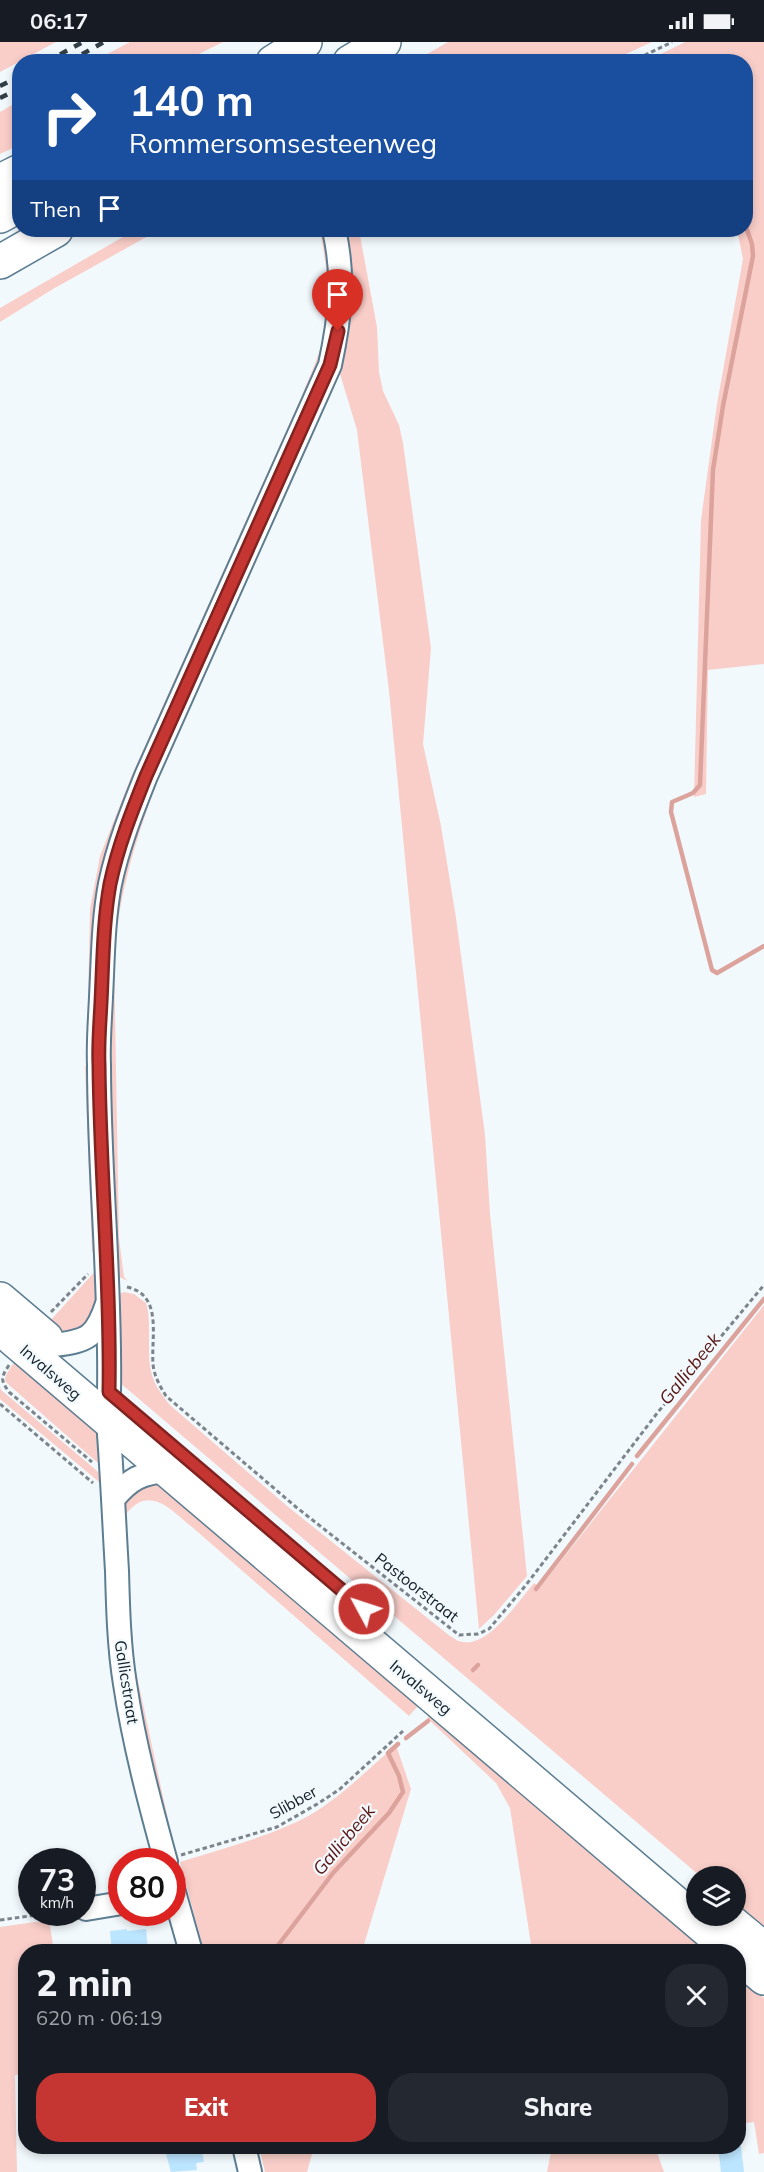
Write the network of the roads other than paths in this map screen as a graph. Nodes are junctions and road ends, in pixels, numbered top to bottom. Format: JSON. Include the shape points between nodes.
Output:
{"nodes":[{"id":1,"x":305,"y":42,"type":"edge"},
{"id":2,"x":384,"y":42,"type":"edge"},
{"id":3,"x":286,"y":54,"type":"edge"},
{"id":4,"x":364,"y":54,"type":"edge"},
{"id":5,"x":45,"y":237,"type":"edge"},
{"id":6,"x":335,"y":237,"type":"edge"},
{"id":7,"x":0,"y":262,"type":"edge"},
{"id":8,"x":107,"y":1292,"type":"junction"},
{"id":9,"x":0,"y":1299,"type":"edge"},
{"id":10,"x":0,"y":1328,"type":"edge"},
{"id":11,"x":50,"y":1332,"type":"junction"},
{"id":12,"x":109,"y":1407,"type":"junction"},
{"id":13,"x":167,"y":1471,"type":"junction"},
{"id":14,"x":114,"y":1498,"type":"junction"},
{"id":15,"x":167,"y":1848,"type":"edge"},
{"id":16,"x":686,"y":1884,"type":"edge"},
{"id":17,"x":183,"y":1926,"type":"edge"},
{"id":18,"x":736,"y":1926,"type":"edge"},
{"id":19,"x":189,"y":1944,"type":"edge"},
{"id":20,"x":724,"y":1944,"type":"edge"},
{"id":21,"x":764,"y":1949,"type":"edge"},
{"id":22,"x":746,"y":1963,"type":"edge"},
{"id":23,"x":764,"y":1978,"type":"edge"},
{"id":24,"x":246,"y":2154,"type":"edge"},
{"id":25,"x":250,"y":2172,"type":"edge"}],
"edges":[{"from":1,"to":3,"type":"highway"},
{"from":2,"to":4,"type":"highway"},
{"from":5,"to":7,"type":"highway"},
{"from":6,"to":8,"type":"street","name":"Gallicstraat","via":[[342,298],[330,365],[146,776],[124,830],[110,884],[99,1065]]},
{"from":8,"to":11,"type":"street","via":[[103,1317],[93,1335],[74,1343]]},
{"from":8,"to":12,"type":"street","name":"Gallicstraat"},
{"from":9,"to":11,"type":"highway","name":"Invalsweg"},
{"from":10,"to":12,"type":"highway","name":"Invalsweg"},
{"from":11,"to":12,"type":"highway","name":"Invalsweg"},
{"from":12,"to":13,"type":"highway","name":"Invalsweg"},
{"from":12,"to":14,"type":"street","name":"Gallicstraat"},
{"from":12,"to":16,"type":"highway","name":"Invalsweg"},
{"from":13,"to":14,"type":"street","via":[[146,1473]]},
{"from":13,"to":20,"type":"highway","name":"Invalsweg"},
{"from":14,"to":15,"type":"street","name":"Gallicstraat","via":[[125,1685]]},
{"from":17,"to":19,"type":"street"},
{"from":18,"to":21,"type":"highway"},
{"from":22,"to":23,"type":"highway"},
{"from":24,"to":25,"type":"street"}]}
